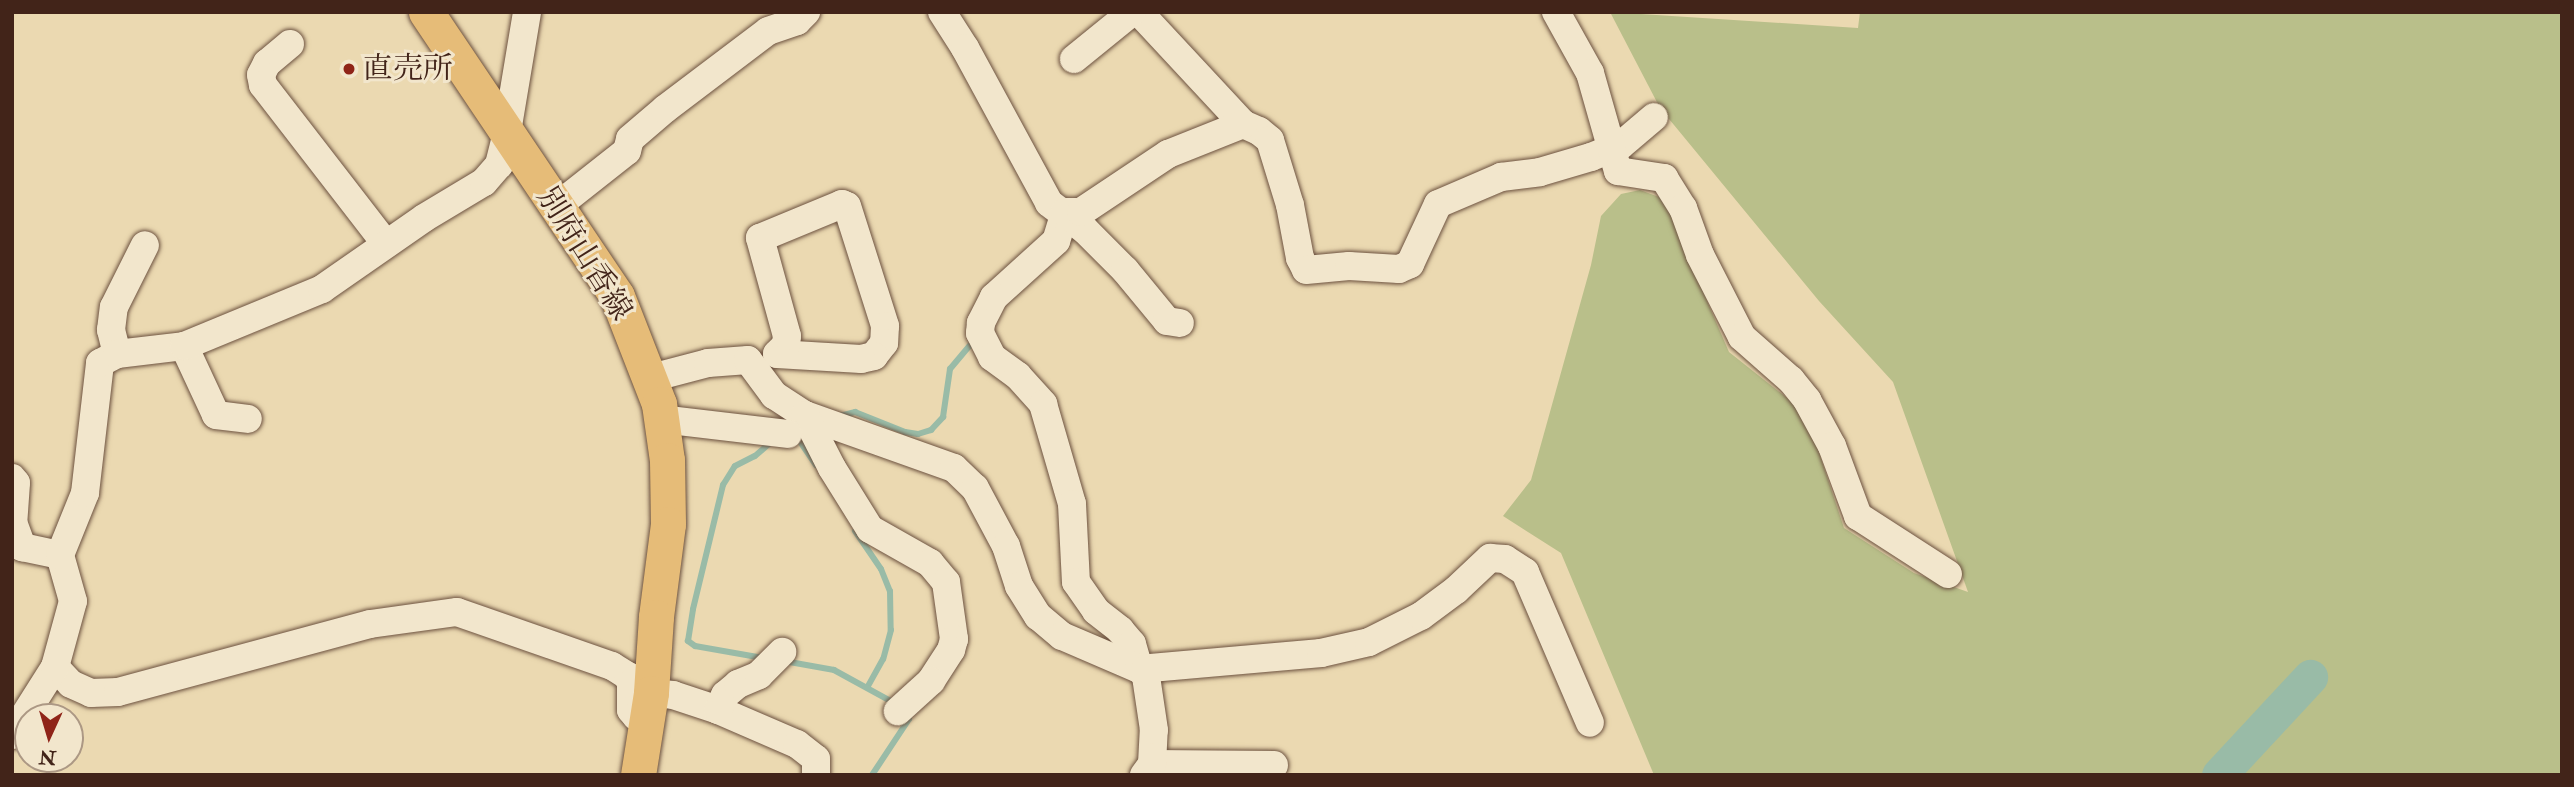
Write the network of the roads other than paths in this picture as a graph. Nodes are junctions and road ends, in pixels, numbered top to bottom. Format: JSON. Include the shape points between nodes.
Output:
{"nodes":[{"id":1,"x":426,"y":12,"type":"edge"},
{"id":2,"x":527,"y":12,"type":"edge"},
{"id":3,"x":806,"y":12,"type":"edge"},
{"id":4,"x":942,"y":12,"type":"edge"},
{"id":5,"x":965,"y":12,"type":"edge"},
{"id":6,"x":1132,"y":12,"type":"edge"},
{"id":7,"x":1139,"y":12,"type":"edge"},
{"id":8,"x":1556,"y":12,"type":"edge"},
{"id":9,"x":290,"y":44,"type":"dead end"},
{"id":10,"x":965,"y":48,"type":"junction"},
{"id":11,"x":1074,"y":59,"type":"dead end"},
{"id":12,"x":1654,"y":117,"type":"dead end"},
{"id":13,"x":1243,"y":124,"type":"junction"},
{"id":14,"x":507,"y":132,"type":"junction"},
{"id":15,"x":1612,"y":149,"type":"junction"},
{"id":16,"x":556,"y":207,"type":"junction"},
{"id":17,"x":1065,"y":212,"type":"junction"},
{"id":18,"x":386,"y":244,"type":"junction"},
{"id":19,"x":145,"y":245,"type":"dead end"},
{"id":20,"x":1180,"y":323,"type":"dead end"},
{"id":21,"x":184,"y":346,"type":"junction"},
{"id":22,"x":117,"y":354,"type":"junction"},
{"id":23,"x":777,"y":354,"type":"junction"},
{"id":24,"x":748,"y":360,"type":"junction"},
{"id":25,"x":651,"y":378,"type":"junction"},
{"id":26,"x":248,"y":419,"type":"dead end"},
{"id":27,"x":661,"y":419,"type":"junction"},
{"id":28,"x":796,"y":424,"type":"junction"},
{"id":29,"x":12,"y":478,"type":"edge"},
{"id":30,"x":60,"y":555,"type":"junction"},
{"id":31,"x":1948,"y":574,"type":"dead end"},
{"id":32,"x":782,"y":652,"type":"dead end"},
{"id":33,"x":55,"y":667,"type":"junction"},
{"id":34,"x":1142,"y":669,"type":"junction"},
{"id":35,"x":650,"y":705,"type":"junction"},
{"id":36,"x":718,"y":710,"type":"junction"},
{"id":37,"x":898,"y":711,"type":"dead end"},
{"id":38,"x":1590,"y":723,"type":"dead end"},
{"id":39,"x":12,"y":735,"type":"edge"},
{"id":40,"x":1274,"y":765,"type":"dead end"},
{"id":41,"x":1157,"y":770,"type":"edge"},
{"id":42,"x":638,"y":775,"type":"edge"},
{"id":43,"x":817,"y":775,"type":"edge"}],
"edges":[{"from":1,"to":14,"type":"main road","name":"別府山香線"},
{"from":2,"to":14,"type":"street"},
{"from":3,"to":16,"type":"street","via":[[797,21],[768,30],[639,131],[630,139],[627,151]]},
{"from":4,"to":10,"type":"street"},
{"from":5,"to":10,"type":"street"},
{"from":6,"to":11,"type":"street"},
{"from":7,"to":13,"type":"street"},
{"from":8,"to":15,"type":"street","via":[[1590,73]]},
{"from":9,"to":18,"type":"street","via":[[267,62],[261,75],[263,85]]},
{"from":10,"to":17,"type":"street","via":[[1049,203]]},
{"from":12,"to":15,"type":"street"},
{"from":13,"to":15,"type":"street","via":[[1270,140],[1300,258],[1303,267],[1311,271],[1349,266],[1399,269],[1410,264],[1438,204],[1501,177],[1562,166]]},
{"from":13,"to":17,"type":"street","via":[[1168,154],[1081,212]]},
{"from":14,"to":16,"type":"main road","name":"別府山香線"},
{"from":14,"to":18,"type":"street","via":[[499,165],[484,182]]},
{"from":15,"to":31,"type":"street","via":[[1618,171],[1664,178],[1683,208],[1699,255],[1742,337],[1807,400],[1832,446],[1858,516]]},
{"from":16,"to":25,"type":"main road","name":"別府山香線","via":[[617,296]]},
{"from":17,"to":20,"type":"street","via":[[1125,270],[1167,321]]},
{"from":17,"to":34,"type":"street","via":[[1056,241],[994,297],[980,333],[992,357],[1018,376],[1042,404],[1072,504],[1076,582],[1096,611],[1132,644]]},
{"from":18,"to":21,"type":"street","via":[[322,289]]},
{"from":19,"to":22,"type":"street","via":[[114,307],[111,330]]},
{"from":21,"to":22,"type":"street"},
{"from":21,"to":26,"type":"street","via":[[216,415]]},
{"from":22,"to":30,"type":"street","via":[[100,363],[85,493]]},
{"from":23,"to":23,"type":"street","via":[[861,359],[874,356],[884,344],[886,326],[847,206],[842,204],[760,239],[787,336]]},
{"from":23,"to":24,"type":"street"},
{"from":24,"to":25,"type":"street","via":[[708,363]]},
{"from":24,"to":28,"type":"street"},
{"from":25,"to":27,"type":"main road","name":"別府山香線"},
{"from":27,"to":28,"type":"street"},
{"from":27,"to":35,"type":"main road","name":"別府山香線","via":[[668,524]]},
{"from":28,"to":34,"type":"street","via":[[935,460],[967,478],[1006,546],[1019,586],[1038,616],[1062,636]]},
{"from":28,"to":37,"type":"street","via":[[832,468],[870,529],[930,563],[946,582],[954,639],[951,650],[931,681]]},
{"from":29,"to":30,"type":"street","via":[[16,483],[13,522],[22,547]]},
{"from":30,"to":33,"type":"street","via":[[73,601]]},
{"from":32,"to":36,"type":"street","via":[[759,675],[725,695]]},
{"from":33,"to":35,"type":"street","via":[[71,684],[91,693],[118,692],[370,624],[457,611],[612,666],[628,676],[631,710],[636,716]]},
{"from":33,"to":39,"type":"street"},
{"from":34,"to":38,"type":"street","via":[[1321,653],[1369,642],[1421,616],[1490,558],[1505,559],[1525,572]]},
{"from":34,"to":41,"type":"street"},
{"from":35,"to":36,"type":"street","via":[[673,695]]},
{"from":35,"to":42,"type":"main road","name":"別府山香線"},
{"from":36,"to":43,"type":"street","via":[[804,748],[816,759]]},
{"from":40,"to":41,"type":"street"}]}
